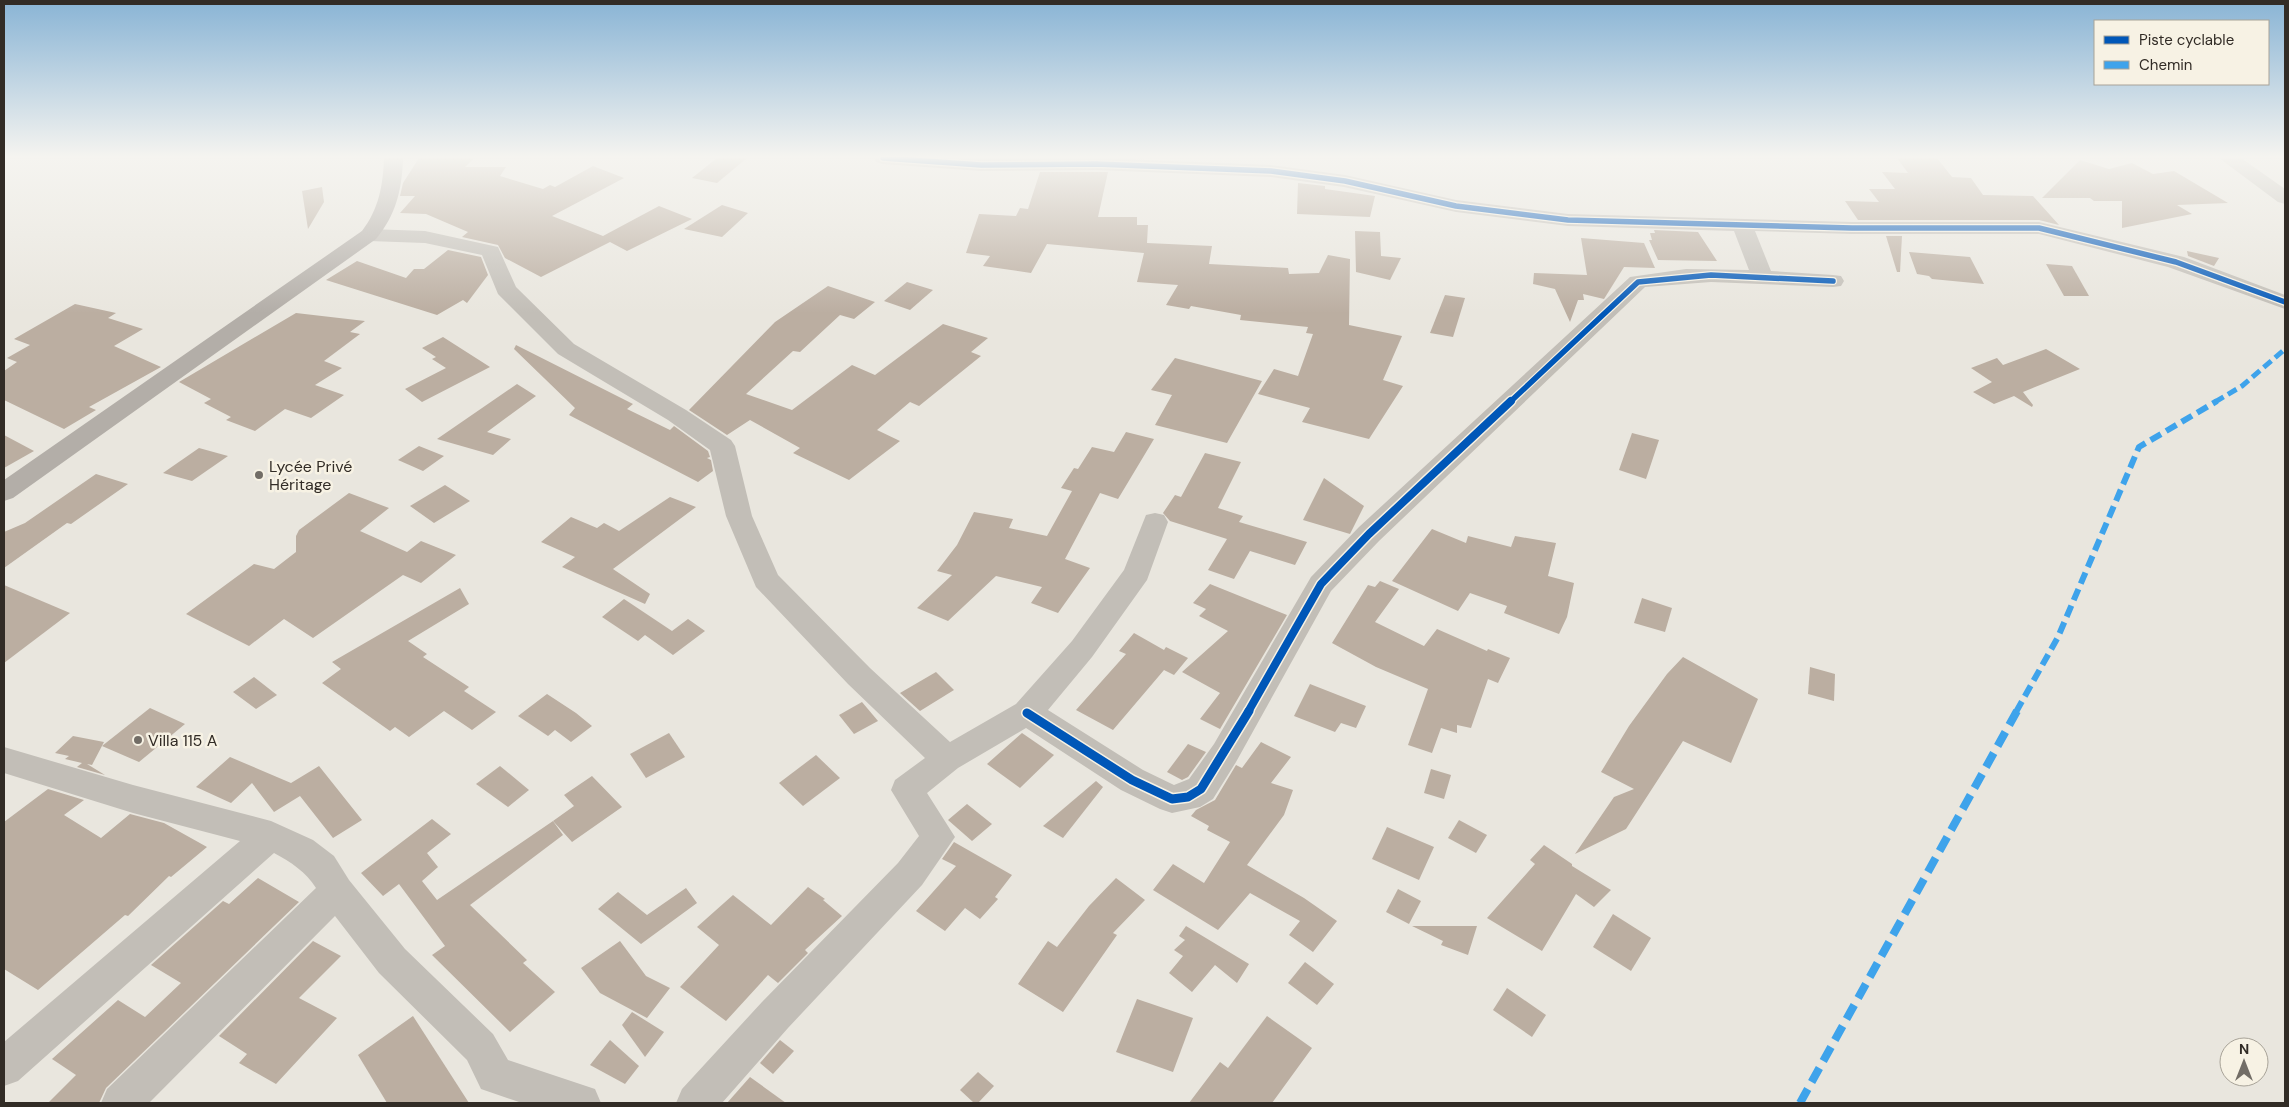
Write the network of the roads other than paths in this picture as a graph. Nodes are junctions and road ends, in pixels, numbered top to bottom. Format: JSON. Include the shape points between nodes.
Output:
{"nodes":[{"id":1,"x":387,"y":210,"type":"edge"},
{"id":2,"x":1486,"y":210,"type":"edge"},
{"id":3,"x":1742,"y":225,"type":"junction"},
{"id":4,"x":369,"y":235,"type":"junction"},
{"id":5,"x":1763,"y":278,"type":"junction"},
{"id":6,"x":1833,"y":281,"type":"dead end"},
{"id":7,"x":2285,"y":302,"type":"edge"},
{"id":8,"x":4,"y":492,"type":"edge"},
{"id":9,"x":1155,"y":522,"type":"dead end"},
{"id":10,"x":1027,"y":713,"type":"junction"},
{"id":11,"x":947,"y":759,"type":"junction"},
{"id":12,"x":4,"y":760,"type":"edge"},
{"id":13,"x":271,"y":835,"type":"junction"},
{"id":14,"x":337,"y":891,"type":"junction"},
{"id":15,"x":4,"y":1067,"type":"edge"},
{"id":16,"x":121,"y":1103,"type":"edge"},
{"id":17,"x":581,"y":1103,"type":"edge"},
{"id":18,"x":696,"y":1103,"type":"edge"}],
"edges":[{"from":1,"to":4,"type":"street","via":[[380,224]]},
{"from":2,"to":3,"type":"street","via":[[1568,220]]},
{"from":3,"to":5,"type":"street"},
{"from":3,"to":7,"type":"street","via":[[2039,228],[2176,262]]},
{"from":4,"to":8,"type":"street"},
{"from":4,"to":11,"type":"street","via":[[425,236],[491,251],[506,289],[566,349],[677,415],[722,446],[739,516],[766,580],[859,676]]},
{"from":5,"to":6,"type":"street"},
{"from":5,"to":10,"type":"street","via":[[1665,276],[1638,282],[1616,301],[1582,337],[1369,534],[1321,584],[1225,753],[1201,789],[1188,797],[1172,799],[1132,780]]},
{"from":9,"to":10,"type":"street","via":[[1137,573],[1082,649]]},
{"from":10,"to":11,"type":"street"},
{"from":11,"to":18,"type":"street","via":[[907,790],[938,837],[910,874]]},
{"from":12,"to":13,"type":"street","via":[[133,799]]},
{"from":13,"to":14,"type":"street","via":[[300,850],[322,867]]},
{"from":13,"to":15,"type":"street"},
{"from":14,"to":16,"type":"street"},
{"from":14,"to":17,"type":"street","via":[[392,961],[480,1046],[495,1075]]}]}
